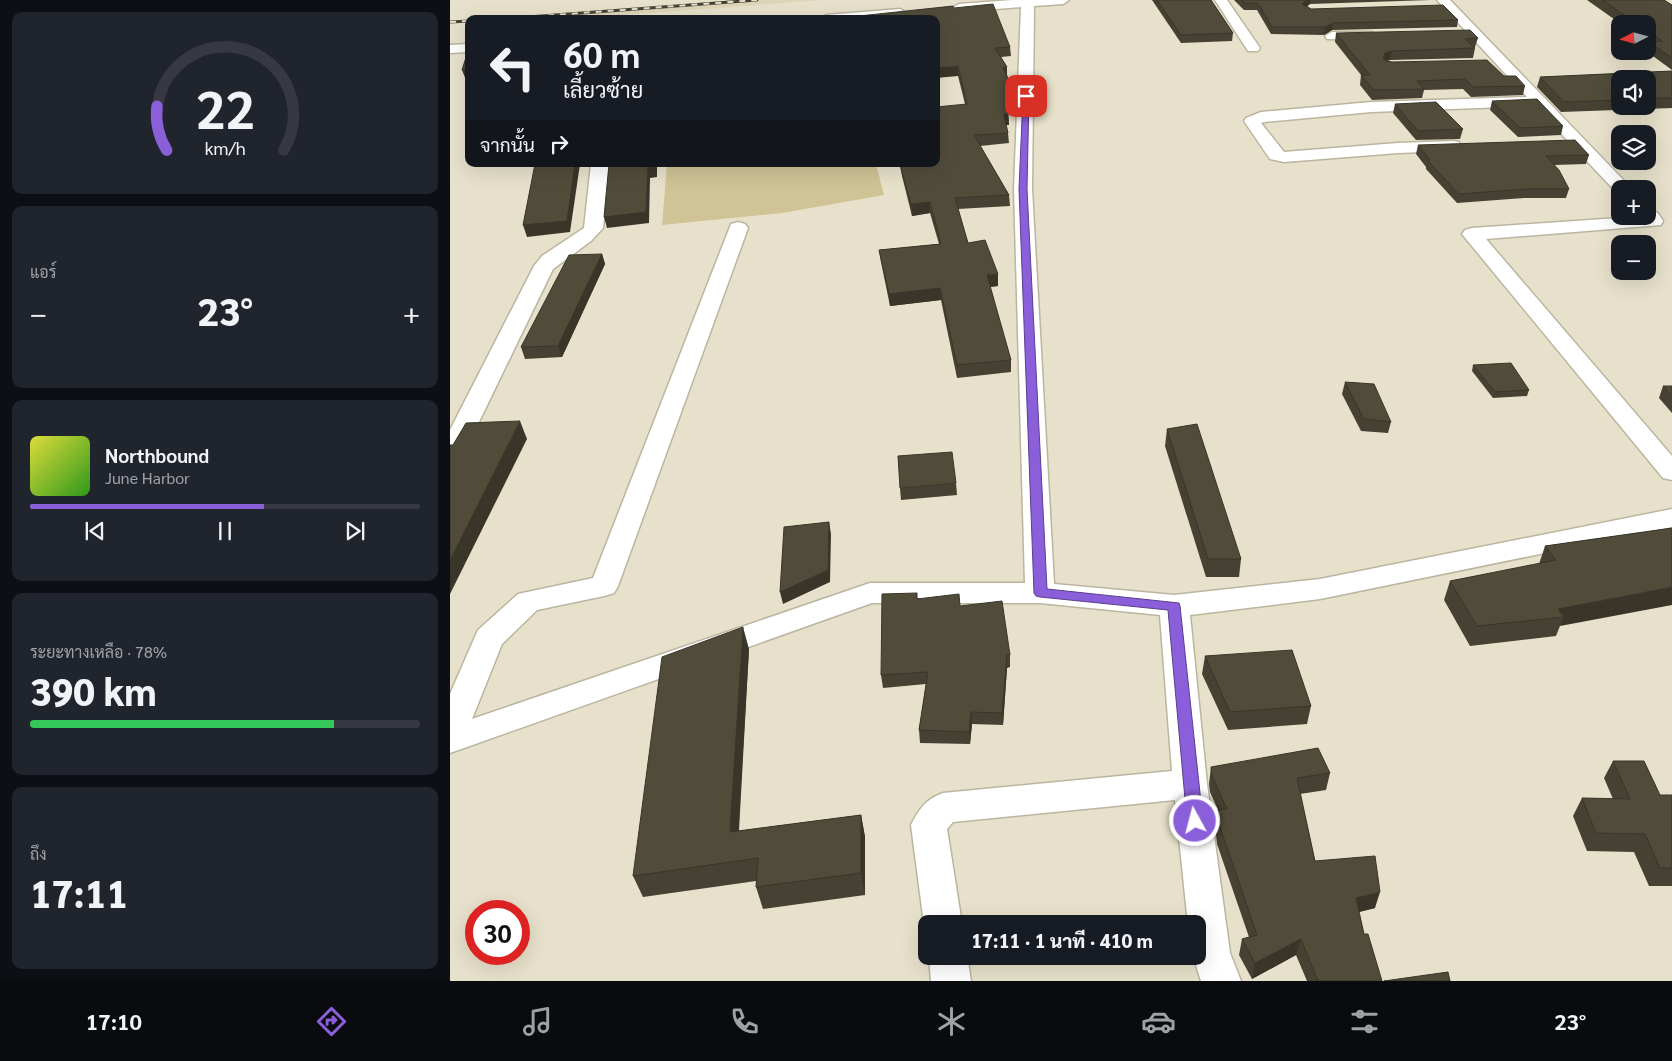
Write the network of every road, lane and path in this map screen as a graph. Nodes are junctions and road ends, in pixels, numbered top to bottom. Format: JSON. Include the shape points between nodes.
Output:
{"nodes":[{"id":1,"x":1063,"y":0,"type":"edge"},
{"id":2,"x":1221,"y":0,"type":"edge"},
{"id":3,"x":1028,"y":3,"type":"junction"},
{"id":4,"x":1441,"y":4,"type":"edge"},
{"id":5,"x":943,"y":10,"type":"edge"},
{"id":6,"x":915,"y":12,"type":"edge"},
{"id":7,"x":877,"y":15,"type":"edge"},
{"id":8,"x":1475,"y":33,"type":"junction"},
{"id":9,"x":1456,"y":34,"type":"edge"},
{"id":10,"x":1389,"y":35,"type":"edge"},
{"id":11,"x":1332,"y":36,"type":"edge"},
{"id":12,"x":465,"y":48,"type":"edge"},
{"id":13,"x":1253,"y":48,"type":"dead end"},
{"id":14,"x":450,"y":49,"type":"edge"},
{"id":15,"x":1484,"y":63,"type":"edge"},
{"id":16,"x":1503,"y":63,"type":"junction"},
{"id":17,"x":1540,"y":80,"type":"edge"},
{"id":18,"x":1521,"y":81,"type":"junction"},
{"id":19,"x":1540,"y":101,"type":"junction"},
{"id":20,"x":1579,"y":142,"type":"junction"},
{"id":21,"x":1560,"y":143,"type":"edge"},
{"id":22,"x":1465,"y":146,"type":"edge"},
{"id":23,"x":600,"y":167,"type":"edge"},
{"id":24,"x":1615,"y":180,"type":"edge"},
{"id":25,"x":1611,"y":224,"type":"edge"},
{"id":26,"x":738,"y":228,"type":"dead end"},
{"id":27,"x":450,"y":455,"type":"edge"},
{"id":28,"x":1672,"y":472,"type":"edge"},
{"id":29,"x":1672,"y":518,"type":"edge"},
{"id":30,"x":1040,"y":593,"type":"junction"},
{"id":31,"x":1174,"y":606,"type":"junction"},
{"id":32,"x":450,"y":733,"type":"edge"},
{"id":33,"x":450,"y":740,"type":"edge"},
{"id":34,"x":1190,"y":784,"type":"junction"},
{"id":35,"x":942,"y":915,"type":"edge"},
{"id":36,"x":949,"y":965,"type":"edge"},
{"id":37,"x":951,"y":981,"type":"edge"},
{"id":38,"x":1221,"y":981,"type":"edge"}],
"edges":[{"from":1,"to":3,"type":"street"},
{"from":2,"to":13,"type":"street"},
{"from":3,"to":5,"type":"street"},
{"from":3,"to":30,"type":"street","via":[[1023,189]]},
{"from":4,"to":8,"type":"street"},
{"from":6,"to":7,"type":"street"},
{"from":8,"to":9,"type":"street"},
{"from":8,"to":16,"type":"street"},
{"from":10,"to":11,"type":"street"},
{"from":12,"to":14,"type":"street"},
{"from":15,"to":16,"type":"street"},
{"from":16,"to":18,"type":"street"},
{"from":17,"to":18,"type":"street"},
{"from":18,"to":19,"type":"street"},
{"from":19,"to":20,"type":"street"},
{"from":19,"to":22,"type":"street","via":[[1371,107],[1262,117],[1252,121],[1276,155],[1284,157]]},
{"from":20,"to":21,"type":"street"},
{"from":20,"to":24,"type":"street"},
{"from":23,"to":27,"type":"street","via":[[593,228],[544,266]]},
{"from":25,"to":28,"type":"street","via":[[1472,234]]},
{"from":26,"to":32,"type":"street","via":[[604,586],[528,601],[489,638]]},
{"from":29,"to":31,"type":"street","via":[[1320,589]]},
{"from":30,"to":31,"type":"street"},
{"from":30,"to":33,"type":"street","via":[[870,593]]},
{"from":31,"to":34,"type":"street"},
{"from":34,"to":35,"type":"street","via":[[943,808],[929,825]]},
{"from":34,"to":38,"type":"street","via":[[1211,953]]},
{"from":36,"to":37,"type":"street"}]}
